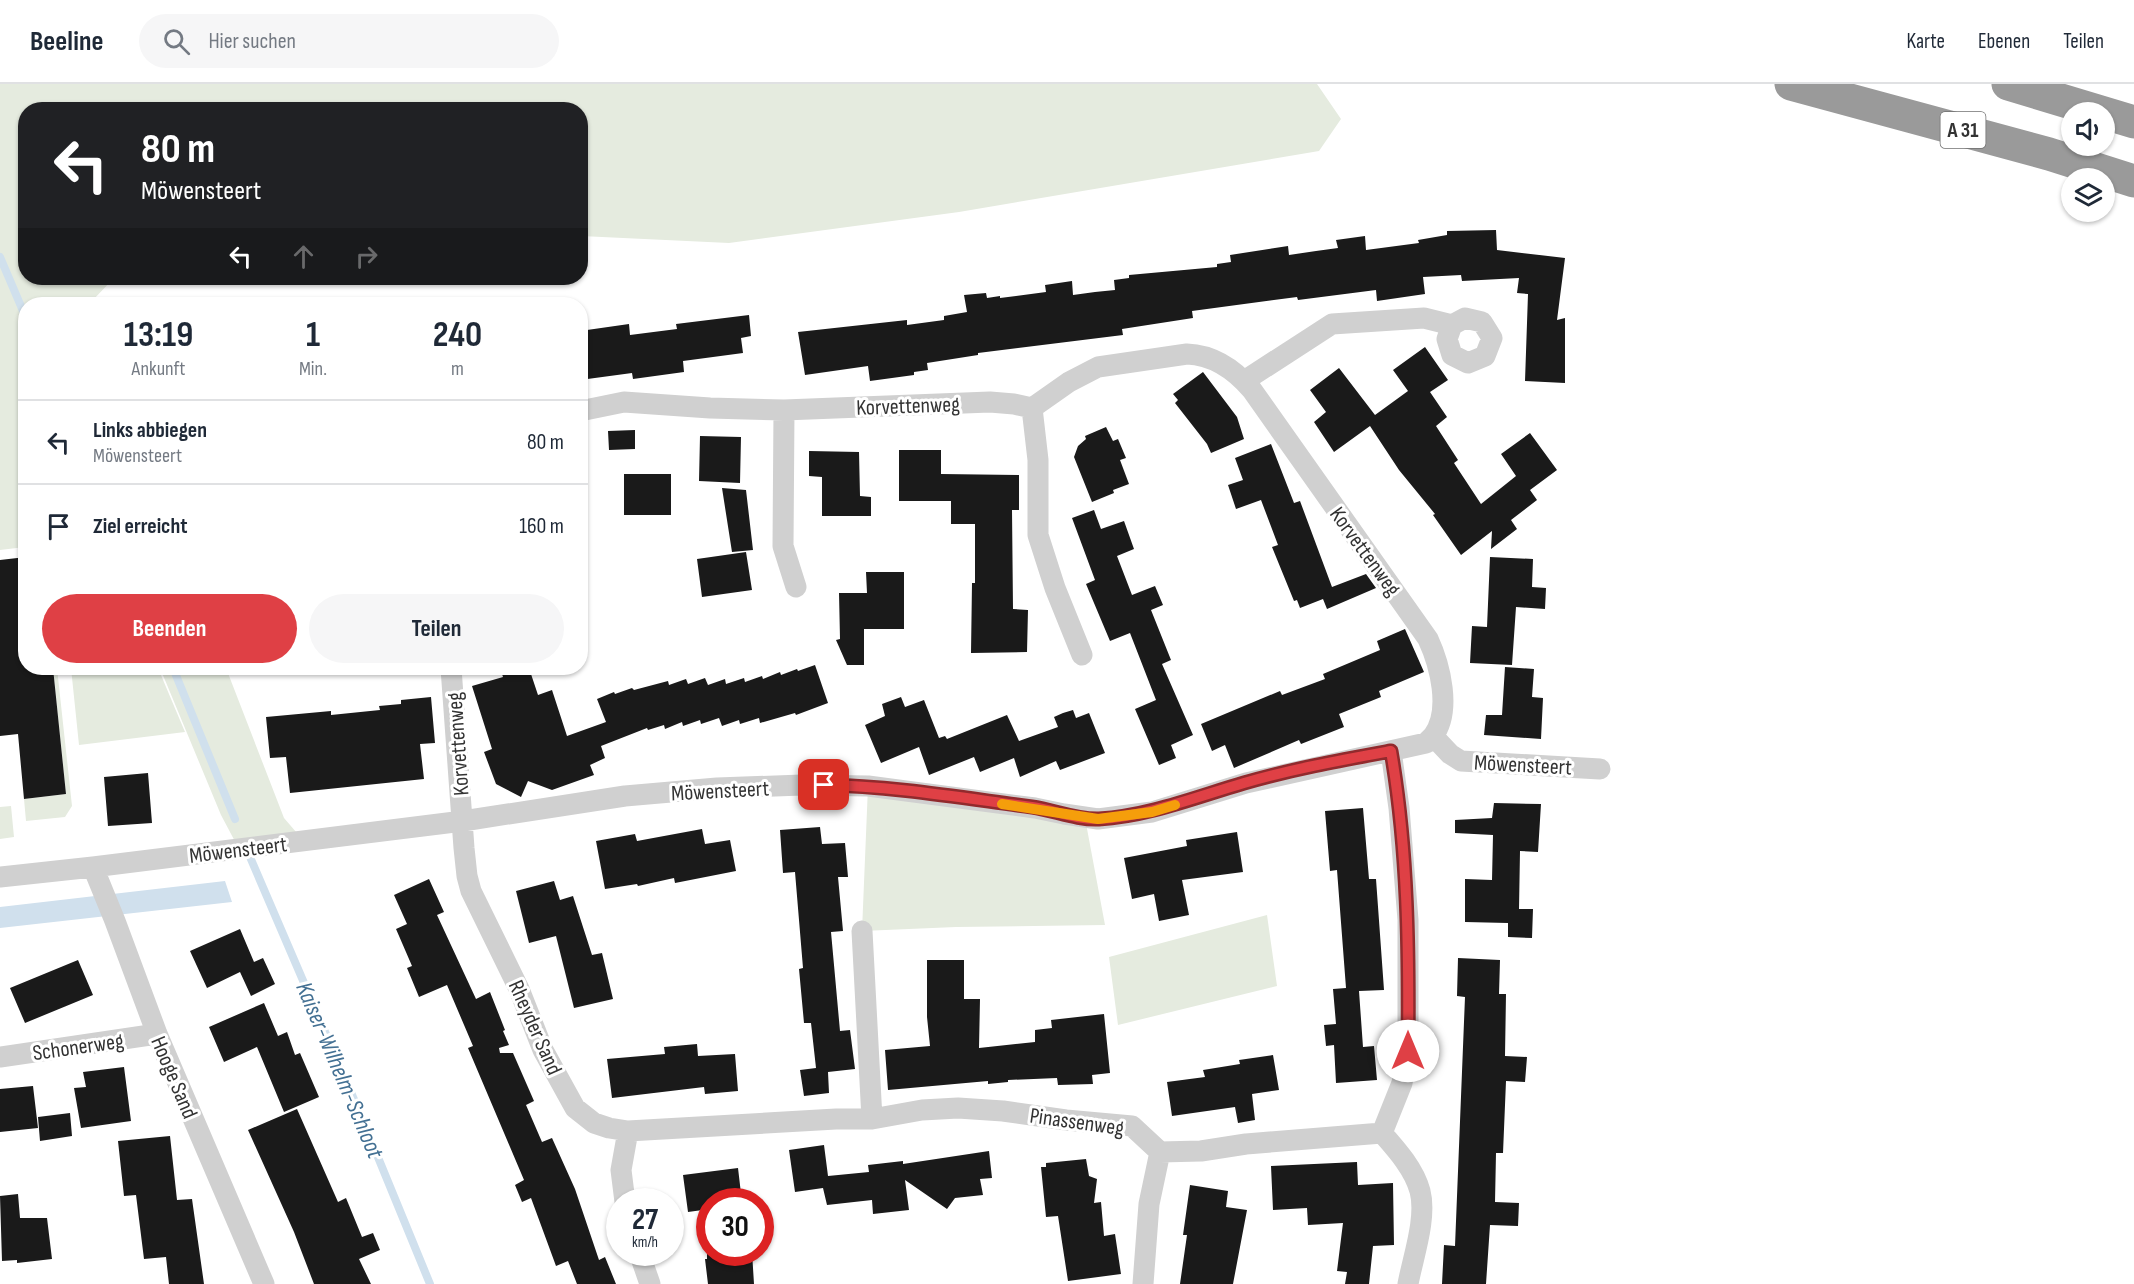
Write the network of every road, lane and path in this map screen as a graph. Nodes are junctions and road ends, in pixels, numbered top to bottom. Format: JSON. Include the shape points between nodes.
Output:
{"nodes":[{"id":1,"x":1791,"y":84,"type":"edge"},
{"id":2,"x":2008,"y":84,"type":"edge"},
{"id":3,"x":2134,"y":122,"type":"edge"},
{"id":4,"x":2134,"y":181,"type":"edge"},
{"id":5,"x":1452,"y":325,"type":"dead end"},
{"id":6,"x":1244,"y":381,"type":"junction"},
{"id":7,"x":1032,"y":408,"type":"junction"},
{"id":8,"x":588,"y":409,"type":"edge"},
{"id":9,"x":784,"y":410,"type":"junction"},
{"id":10,"x":796,"y":587,"type":"dead end"},
{"id":11,"x":1082,"y":654,"type":"dead end"},
{"id":12,"x":452,"y":675,"type":"edge"},
{"id":13,"x":1433,"y":736,"type":"junction"},
{"id":14,"x":1391,"y":751,"type":"junction"},
{"id":15,"x":1600,"y":769,"type":"dead end"},
{"id":16,"x":463,"y":821,"type":"junction"},
{"id":17,"x":0,"y":877,"type":"edge"},
{"id":18,"x":97,"y":877,"type":"junction"},
{"id":19,"x":862,"y":931,"type":"dead end"},
{"id":20,"x":157,"y":1034,"type":"junction"},
{"id":21,"x":0,"y":1057,"type":"edge"},
{"id":22,"x":872,"y":1119,"type":"junction"},
{"id":23,"x":628,"y":1131,"type":"junction"},
{"id":24,"x":1382,"y":1132,"type":"junction"},
{"id":25,"x":1160,"y":1152,"type":"junction"},
{"id":26,"x":623,"y":1188,"type":"edge"},
{"id":27,"x":644,"y":1266,"type":"edge"},
{"id":28,"x":264,"y":1284,"type":"edge"},
{"id":29,"x":650,"y":1284,"type":"edge"},
{"id":30,"x":1143,"y":1284,"type":"edge"},
{"id":31,"x":1408,"y":1284,"type":"edge"}],
"edges":[{"from":1,"to":4,"type":"highway","number":"A 31"},
{"from":2,"to":3,"type":"highway"},
{"from":5,"to":6,"type":"street","via":[[1424,318],[1332,324]]},
{"from":6,"to":7,"type":"street","name":"Korvettenweg","via":[[1210,359],[1186,354],[1098,367]]},
{"from":6,"to":13,"type":"street","name":"Korvettenweg","via":[[1428,639],[1440,676],[1441,720]]},
{"from":7,"to":9,"type":"street","name":"Korvettenweg","via":[[990,402]]},
{"from":7,"to":11,"type":"street","via":[[1038,460],[1038,535]]},
{"from":8,"to":9,"type":"street","name":"Korvettenweg","via":[[624,402]]},
{"from":9,"to":10,"type":"street","via":[[783,546]]},
{"from":12,"to":16,"type":"street","name":"Korvettenweg"},
{"from":13,"to":14,"type":"street","name":"Möwensteert","via":[[1426,743]]},
{"from":13,"to":15,"type":"street","name":"Möwensteert","via":[[1458,760]]},
{"from":14,"to":16,"type":"street","name":"Möwensteert","via":[[1246,783],[1152,812],[1098,819],[883,787],[802,785],[625,796]]},
{"from":14,"to":24,"type":"street","via":[[1408,920],[1408,1051],[1402,1083]]},
{"from":16,"to":18,"type":"street","name":"Möwensteert"},
{"from":16,"to":23,"type":"street","name":"Rheyder Sand","via":[[471,891],[519,989],[543,1050],[575,1108],[594,1123]]},
{"from":17,"to":18,"type":"street","name":"Möwensteert"},
{"from":18,"to":20,"type":"street","name":"Hooge Sand"},
{"from":19,"to":22,"type":"street"},
{"from":20,"to":21,"type":"street","name":"Schonerweg"},
{"from":20,"to":28,"type":"street","name":"Hooge Sand"},
{"from":22,"to":23,"type":"street","name":"Pinassenweg"},
{"from":22,"to":25,"type":"street","name":"Pinassenweg","via":[[922,1110],[1003,1111],[1132,1126]]},
{"from":23,"to":26,"type":"street","via":[[621,1170]]},
{"from":24,"to":25,"type":"street"},
{"from":24,"to":31,"type":"street","via":[[1409,1167],[1421,1199],[1420,1226]]},
{"from":25,"to":30,"type":"street","via":[[1149,1204]]},
{"from":27,"to":29,"type":"street"}]}
